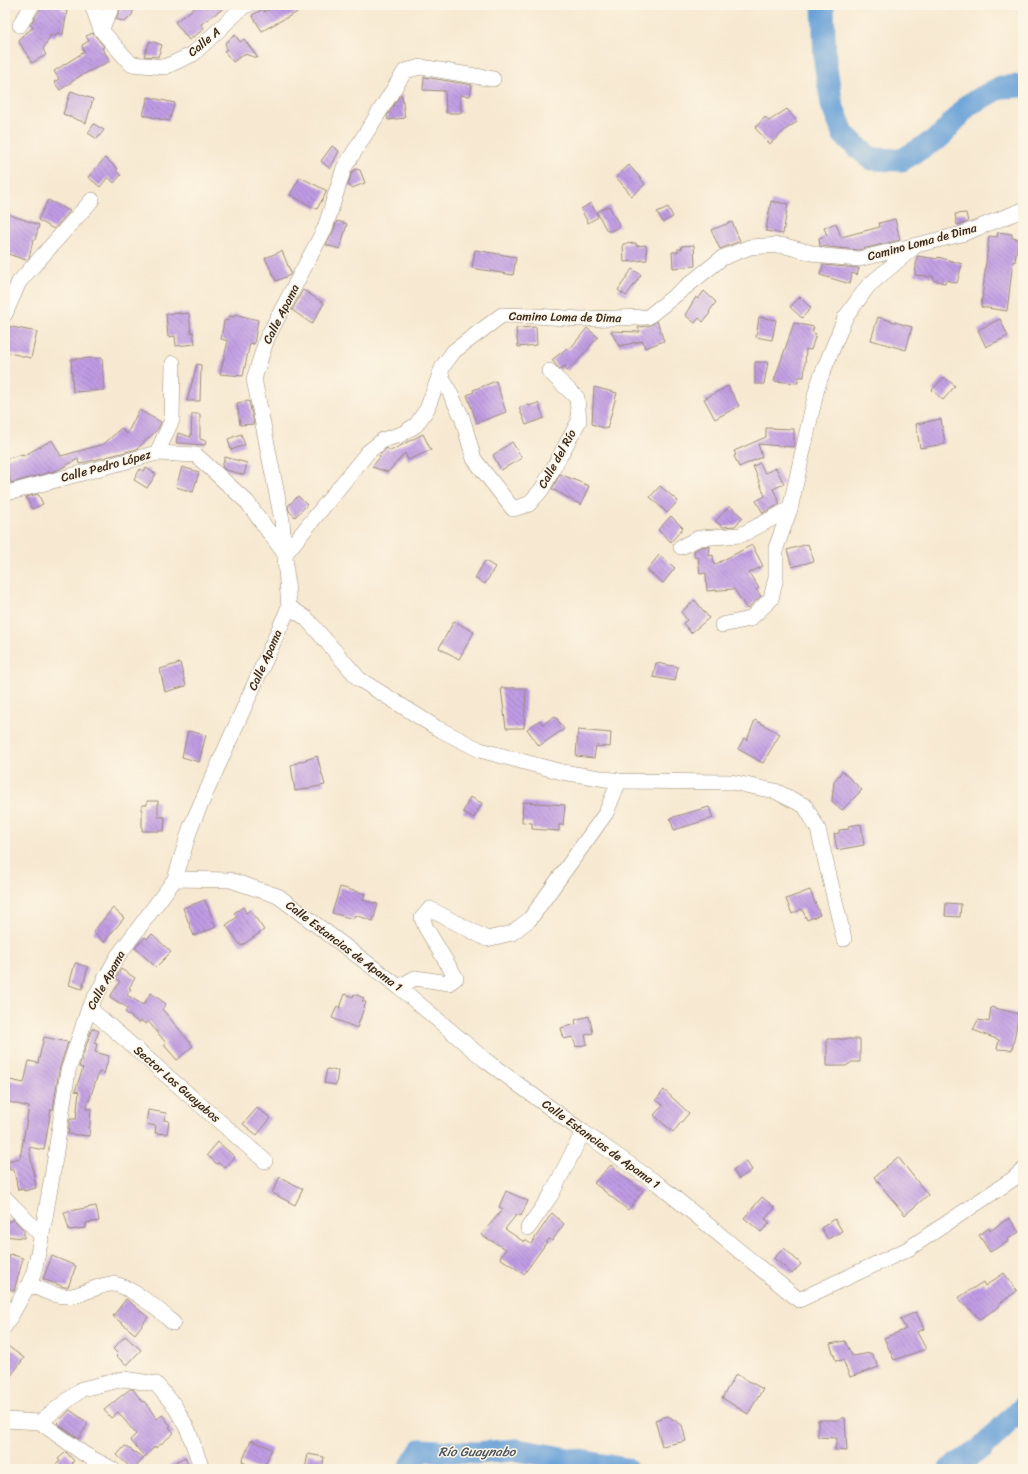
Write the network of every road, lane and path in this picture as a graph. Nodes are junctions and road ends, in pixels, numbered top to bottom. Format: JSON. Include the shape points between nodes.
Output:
{"nodes":[{"id":1,"x":32,"y":5,"type":"edge"},
{"id":2,"x":92,"y":5,"type":"edge"},
{"id":3,"x":113,"y":5,"type":"edge"},
{"id":4,"x":248,"y":5,"type":"edge"},
{"id":5,"x":20,"y":25,"type":"dead end"},
{"id":6,"x":101,"y":30,"type":"junction"},
{"id":7,"x":492,"y":79,"type":"dead end"},
{"id":8,"x":92,"y":200,"type":"dead end"},
{"id":9,"x":1023,"y":210,"type":"edge"},
{"id":10,"x":916,"y":246,"type":"junction"},
{"id":11,"x":5,"y":314,"type":"edge"},
{"id":12,"x":173,"y":363,"type":"dead end"},
{"id":13,"x":549,"y":371,"type":"dead end"},
{"id":14,"x":440,"y":373,"type":"junction"},
{"id":15,"x":157,"y":453,"type":"junction"},
{"id":16,"x":5,"y":492,"type":"edge"},
{"id":17,"x":790,"y":509,"type":"junction"},
{"id":18,"x":681,"y":546,"type":"dead end"},
{"id":19,"x":285,"y":554,"type":"junction"},
{"id":20,"x":289,"y":607,"type":"junction"},
{"id":21,"x":722,"y":625,"type":"dead end"},
{"id":22,"x":619,"y":781,"type":"junction"},
{"id":23,"x":175,"y":879,"type":"junction"},
{"id":24,"x":844,"y":939,"type":"dead end"},
{"id":25,"x":399,"y":987,"type":"junction"},
{"id":26,"x":89,"y":1008,"type":"junction"},
{"id":27,"x":582,"y":1132,"type":"junction"},
{"id":28,"x":265,"y":1161,"type":"dead end"},
{"id":29,"x":1023,"y":1170,"type":"edge"},
{"id":30,"x":5,"y":1198,"type":"edge"},
{"id":31,"x":528,"y":1228,"type":"dead end"},
{"id":32,"x":42,"y":1236,"type":"junction"},
{"id":33,"x":29,"y":1284,"type":"junction"},
{"id":34,"x":173,"y":1323,"type":"dead end"},
{"id":35,"x":5,"y":1326,"type":"edge"},
{"id":36,"x":5,"y":1420,"type":"edge"},
{"id":37,"x":40,"y":1422,"type":"junction"},
{"id":38,"x":112,"y":1469,"type":"edge"},
{"id":39,"x":202,"y":1469,"type":"edge"}],
"edges":[{"from":1,"to":5,"type":"street"},
{"from":2,"to":6,"type":"street","name":"Calle A"},
{"from":3,"to":6,"type":"street"},
{"from":4,"to":6,"type":"street","name":"Calle A","via":[[193,54],[165,67],[131,64]]},
{"from":7,"to":19,"type":"street","name":"Calle Apama","via":[[421,67],[405,71],[344,168],[325,228],[267,338],[254,379],[282,520]]},
{"from":8,"to":11,"type":"street","via":[[19,282]]},
{"from":9,"to":10,"type":"street","name":"Camino Loma de Dima","via":[[962,234]]},
{"from":10,"to":14,"type":"street","name":"Camino Loma de Dima","via":[[859,259],[824,256],[781,245],[750,247],[722,258],[648,317],[580,319],[502,315],[454,351]]},
{"from":10,"to":17,"type":"street","via":[[868,286],[845,318],[820,379]]},
{"from":12,"to":15,"type":"street","via":[[172,420]]},
{"from":13,"to":14,"type":"street","name":"Calle del Río","via":[[576,398],[578,421],[542,489],[529,504],[514,509],[474,458],[462,417]]},
{"from":14,"to":19,"type":"street","name":"Camino Loma de Dima","via":[[427,409],[416,425],[402,434],[383,440],[368,452]]},
{"from":15,"to":16,"type":"street","name":"Calle Pedro López"},
{"from":15,"to":19,"type":"street","name":"Calle Pedro López","via":[[196,455],[247,502]]},
{"from":17,"to":18,"type":"street","via":[[742,535],[699,538]]},
{"from":17,"to":21,"type":"street","via":[[776,548],[776,577],[771,598],[750,619]]},
{"from":19,"to":20,"type":"street","name":"Calle Apama"},
{"from":20,"to":22,"type":"street","via":[[306,618],[359,679],[437,728],[480,750],[562,772]]},
{"from":20,"to":23,"type":"street","name":"Calle Apama","via":[[191,826]]},
{"from":22,"to":24,"type":"street","via":[[731,782],[776,791],[804,806],[818,829]]},
{"from":22,"to":25,"type":"street","via":[[606,812],[530,919],[512,932],[487,939],[430,909],[422,918],[456,978],[449,983],[415,978]]},
{"from":23,"to":25,"type":"street","name":"Calle Estancias de Apama 1","via":[[230,880],[278,896]]},
{"from":23,"to":26,"type":"street","name":"Calle Apama","via":[[117,957]]},
{"from":25,"to":27,"type":"street","name":"Calle Estancias de Apama 1","via":[[485,1060]]},
{"from":26,"to":28,"type":"street","name":"Sector Los Guayabos"},
{"from":26,"to":32,"type":"street","name":"Calle Apama","via":[[68,1071]]},
{"from":27,"to":29,"type":"street","name":"Calle Estancias de Apama 1","via":[[658,1184],[799,1300],[908,1249]]},
{"from":27,"to":31,"type":"street","via":[[551,1195]]},
{"from":30,"to":32,"type":"street"},
{"from":32,"to":33,"type":"street","name":"Calle Apama"},
{"from":33,"to":34,"type":"street","via":[[62,1296],[76,1295],[112,1284],[126,1288],[158,1309]]},
{"from":33,"to":35,"type":"street","name":"Calle Apama"},
{"from":36,"to":37,"type":"street"},
{"from":37,"to":38,"type":"street","via":[[84,1454]]},
{"from":37,"to":39,"type":"street","via":[[82,1389],[124,1379],[156,1384],[174,1405],[188,1430]]}]}
